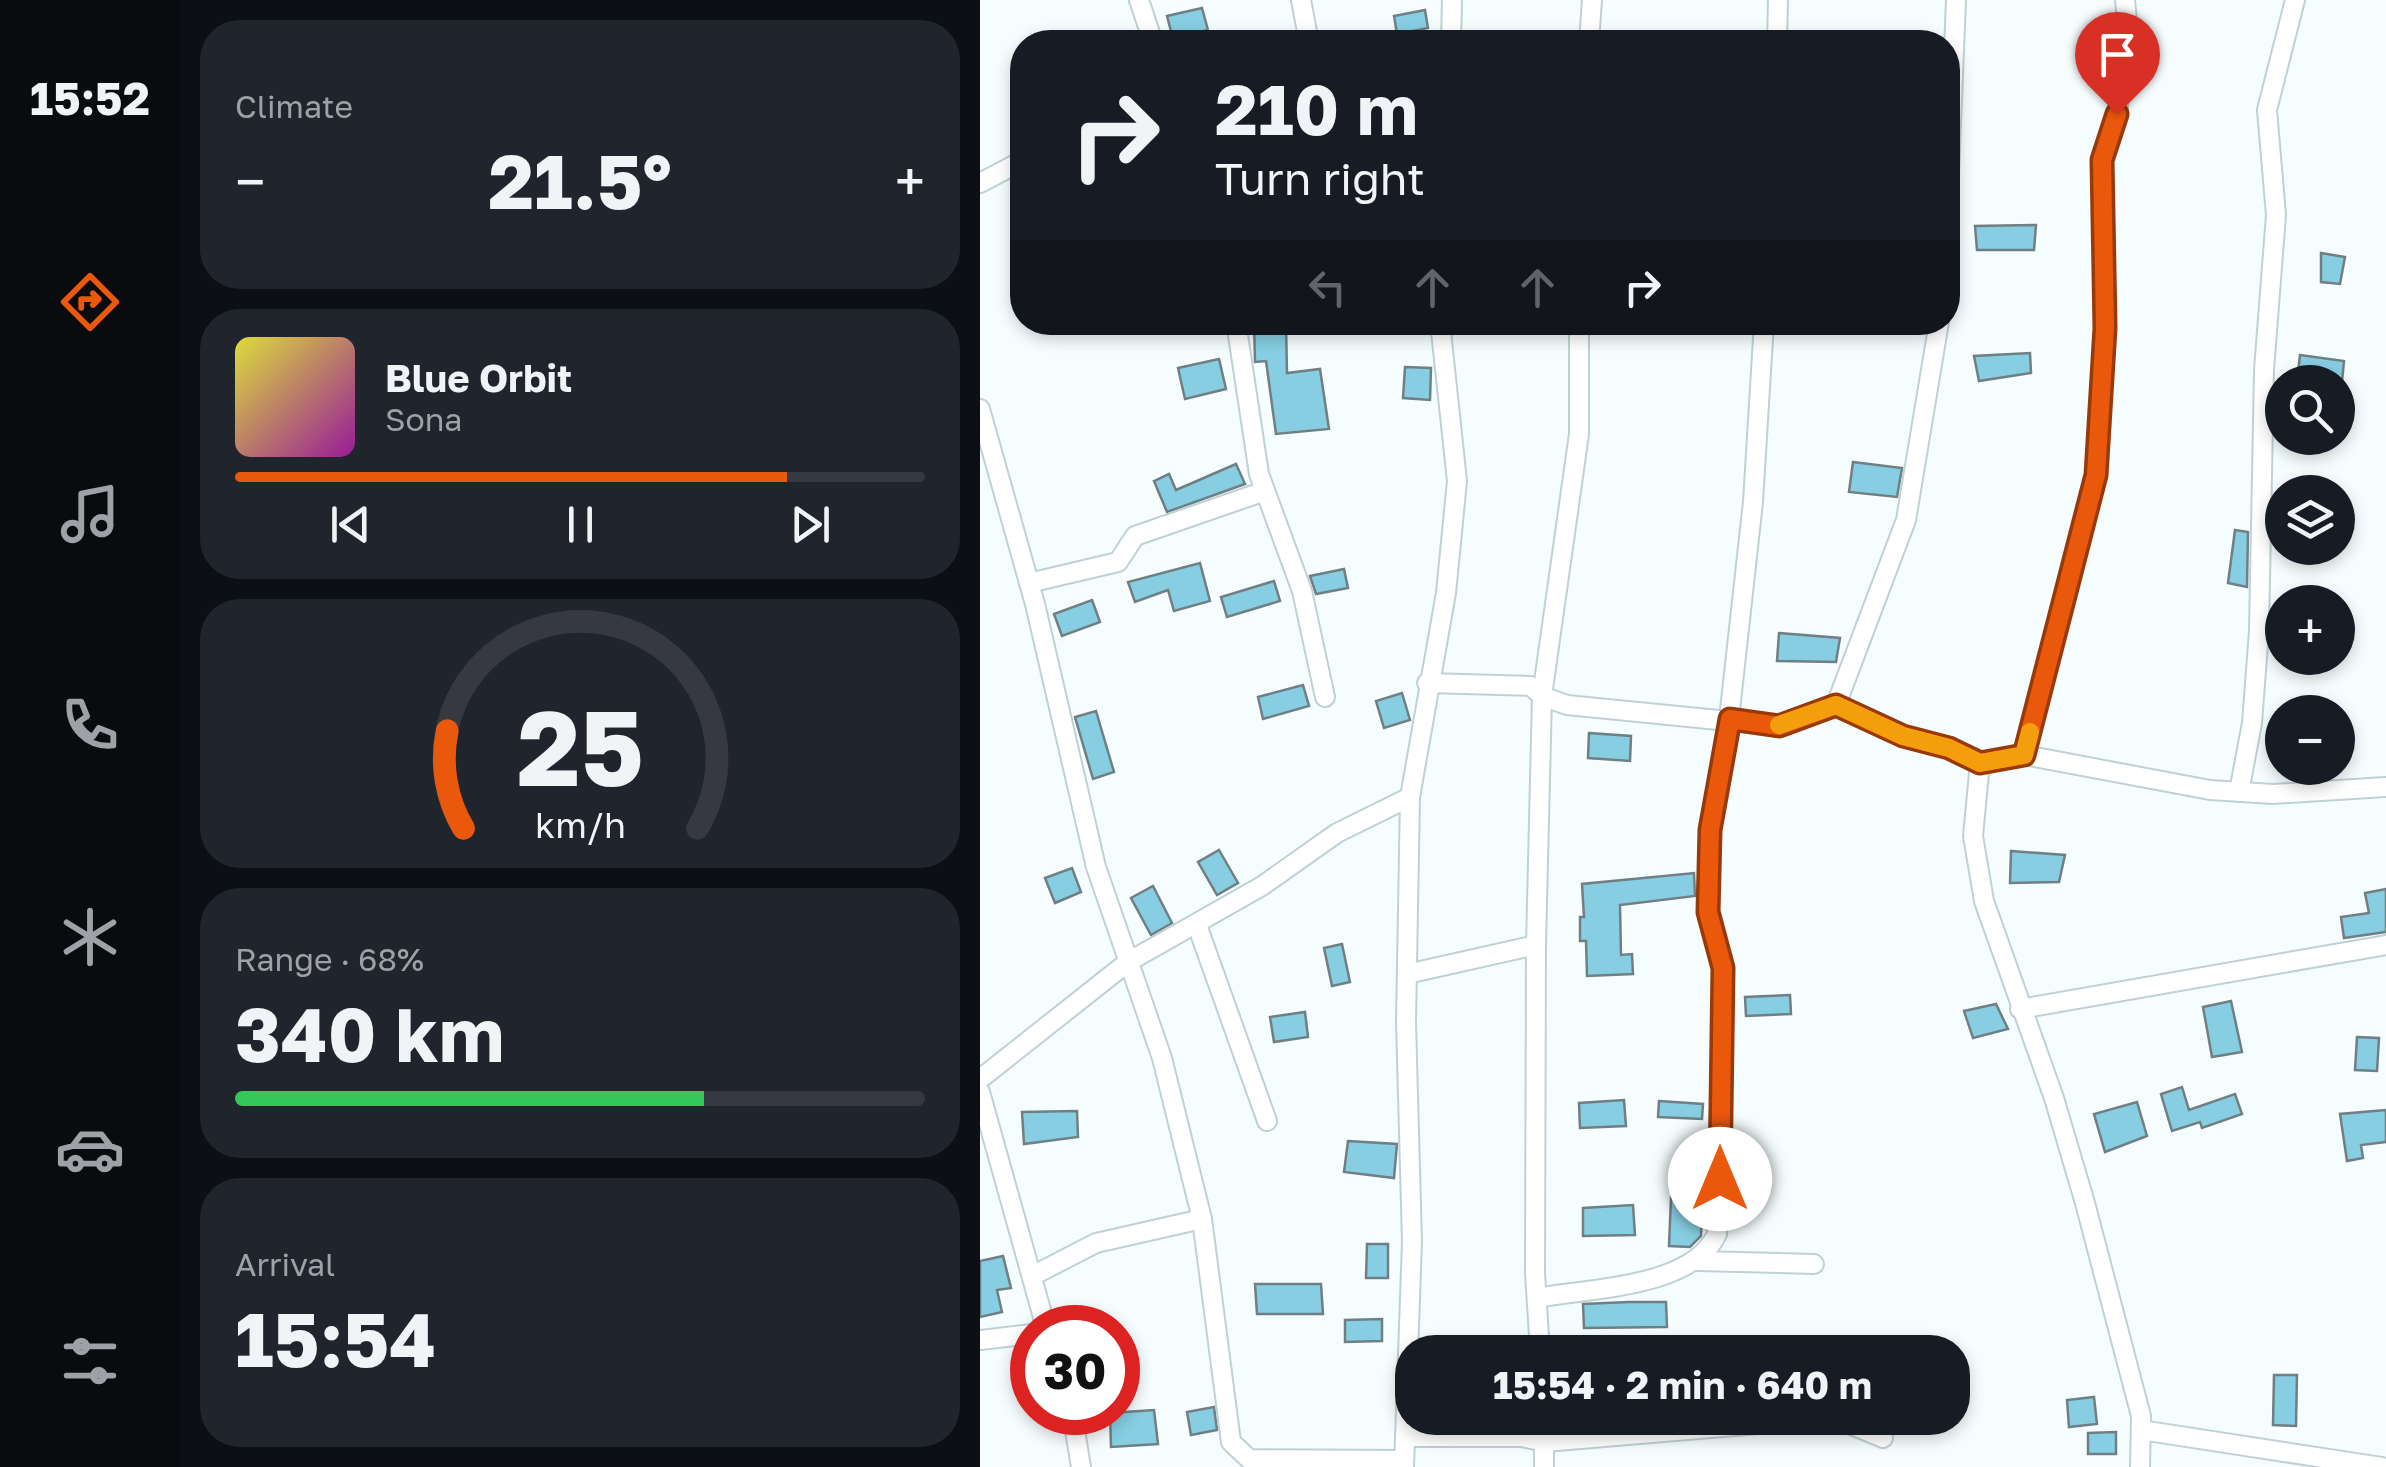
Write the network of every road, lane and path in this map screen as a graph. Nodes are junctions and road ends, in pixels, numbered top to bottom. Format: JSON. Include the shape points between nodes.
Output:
{"nodes":[{"id":1,"x":1139,"y":0,"type":"edge"},
{"id":2,"x":1301,"y":0,"type":"edge"},
{"id":3,"x":1452,"y":0,"type":"edge"},
{"id":4,"x":1592,"y":0,"type":"edge"},
{"id":5,"x":1778,"y":0,"type":"edge"},
{"id":6,"x":1956,"y":0,"type":"edge"},
{"id":7,"x":2125,"y":0,"type":"edge"},
{"id":8,"x":2295,"y":0,"type":"edge"},
{"id":9,"x":1148,"y":30,"type":"edge"},
{"id":10,"x":1307,"y":30,"type":"edge"},
{"id":11,"x":1451,"y":30,"type":"edge"},
{"id":12,"x":1590,"y":30,"type":"edge"},
{"id":13,"x":1777,"y":30,"type":"edge"},
{"id":14,"x":1955,"y":30,"type":"edge"},
{"id":15,"x":1010,"y":167,"type":"edge"},
{"id":16,"x":980,"y":183,"type":"edge"},
{"id":17,"x":1238,"y":335,"type":"edge"},
{"id":18,"x":1441,"y":335,"type":"edge"},
{"id":19,"x":1579,"y":335,"type":"edge"},
{"id":20,"x":1763,"y":335,"type":"edge"},
{"id":21,"x":1938,"y":335,"type":"edge"},
{"id":22,"x":980,"y":409,"type":"edge"},
{"id":23,"x":1266,"y":491,"type":"junction"},
{"id":24,"x":1028,"y":583,"type":"junction"},
{"id":25,"x":1427,"y":683,"type":"junction"},
{"id":26,"x":1542,"y":696,"type":"junction"},
{"id":27,"x":1325,"y":698,"type":"dead end"},
{"id":28,"x":1836,"y":705,"type":"junction"},
{"id":29,"x":1730,"y":719,"type":"junction"},
{"id":30,"x":2024,"y":755,"type":"junction"},
{"id":31,"x":1980,"y":763,"type":"junction"},
{"id":32,"x":2386,"y":787,"type":"edge"},
{"id":33,"x":2239,"y":792,"type":"junction"},
{"id":34,"x":1410,"y":797,"type":"junction"},
{"id":35,"x":1197,"y":925,"type":"junction"},
{"id":36,"x":1536,"y":945,"type":"junction"},
{"id":37,"x":2386,"y":945,"type":"edge"},
{"id":38,"x":1128,"y":962,"type":"junction"},
{"id":39,"x":1407,"y":974,"type":"junction"},
{"id":40,"x":2020,"y":1009,"type":"junction"},
{"id":41,"x":980,"y":1079,"type":"edge"},
{"id":42,"x":980,"y":1092,"type":"edge"},
{"id":43,"x":1267,"y":1121,"type":"dead end"},
{"id":44,"x":1202,"y":1218,"type":"junction"},
{"id":45,"x":1698,"y":1261,"type":"junction"},
{"id":46,"x":1814,"y":1264,"type":"dead end"},
{"id":47,"x":1032,"y":1276,"type":"junction"},
{"id":48,"x":1537,"y":1298,"type":"junction"},
{"id":49,"x":1040,"y":1305,"type":"edge"},
{"id":50,"x":1539,"y":1335,"type":"edge"},
{"id":51,"x":1010,"y":1337,"type":"edge"},
{"id":52,"x":980,"y":1340,"type":"edge"},
{"id":53,"x":2141,"y":1430,"type":"junction"},
{"id":54,"x":1076,"y":1435,"type":"edge"},
{"id":55,"x":1545,"y":1435,"type":"edge"},
{"id":56,"x":1405,"y":1437,"type":"junction"},
{"id":57,"x":1883,"y":1438,"type":"dead end"},
{"id":58,"x":1545,"y":1442,"type":"junction"},
{"id":59,"x":1404,"y":1464,"type":"edge"},
{"id":60,"x":1082,"y":1467,"type":"edge"},
{"id":61,"x":1544,"y":1467,"type":"edge"},
{"id":62,"x":2140,"y":1467,"type":"edge"},
{"id":63,"x":2382,"y":1467,"type":"edge"}],
"edges":[{"from":1,"to":9,"type":"street"},
{"from":2,"to":10,"type":"street"},
{"from":3,"to":11,"type":"street"},
{"from":4,"to":12,"type":"street"},
{"from":5,"to":13,"type":"street"},
{"from":6,"to":14,"type":"street"},
{"from":7,"to":30,"type":"street","via":[[2128,32],[2117,114],[2102,160],[2105,328],[2096,475]]},
{"from":8,"to":33,"type":"street","via":[[2266,110],[2276,214],[2264,370],[2259,631]]},
{"from":15,"to":16,"type":"street"},
{"from":17,"to":23,"type":"street"},
{"from":18,"to":25,"type":"street","via":[[1456,481],[1446,593]]},
{"from":19,"to":26,"type":"street","via":[[1579,434]]},
{"from":20,"to":29,"type":"street"},
{"from":21,"to":28,"type":"street","via":[[1906,520]]},
{"from":22,"to":24,"type":"street"},
{"from":23,"to":24,"type":"street","via":[[1135,536],[1118,562]]},
{"from":23,"to":27,"type":"street","via":[[1302,591]]},
{"from":24,"to":38,"type":"street","via":[[1096,867]]},
{"from":25,"to":26,"type":"street","via":[[1531,686]]},
{"from":25,"to":34,"type":"street"},
{"from":26,"to":29,"type":"street","via":[[1566,704]]},
{"from":26,"to":36,"type":"street"},
{"from":28,"to":29,"type":"street","via":[[1779,726]]},
{"from":28,"to":31,"type":"street"},
{"from":29,"to":45,"type":"street","via":[[1710,830],[1708,912],[1723,968],[1720,1214],[1710,1250]]},
{"from":30,"to":31,"type":"street"},
{"from":30,"to":33,"type":"street"},
{"from":31,"to":40,"type":"street","via":[[1976,852],[1984,901]]},
{"from":32,"to":33,"type":"street"},
{"from":34,"to":35,"type":"street","via":[[1338,833]]},
{"from":34,"to":39,"type":"street"},
{"from":35,"to":38,"type":"street"},
{"from":35,"to":43,"type":"street"},
{"from":36,"to":39,"type":"street"},
{"from":36,"to":48,"type":"street"},
{"from":37,"to":40,"type":"street"},
{"from":38,"to":41,"type":"street"},
{"from":38,"to":44,"type":"street","via":[[1162,1058]]},
{"from":39,"to":56,"type":"street","via":[[1412,1242]]},
{"from":40,"to":53,"type":"street","via":[[2085,1204]]},
{"from":42,"to":47,"type":"street"},
{"from":44,"to":47,"type":"street","via":[[1096,1242]]},
{"from":44,"to":59,"type":"street","via":[[1235,1450],[1249,1459]]},
{"from":45,"to":46,"type":"street"},
{"from":45,"to":48,"type":"street","via":[[1671,1274]]},
{"from":47,"to":49,"type":"street"},
{"from":48,"to":50,"type":"street"},
{"from":51,"to":52,"type":"street"},
{"from":53,"to":62,"type":"street"},
{"from":53,"to":63,"type":"street"},
{"from":54,"to":60,"type":"street"},
{"from":55,"to":58,"type":"street"},
{"from":56,"to":58,"type":"street"},
{"from":56,"to":59,"type":"street"},
{"from":57,"to":58,"type":"street","via":[[1818,1419]]},
{"from":58,"to":61,"type":"street"}]}
